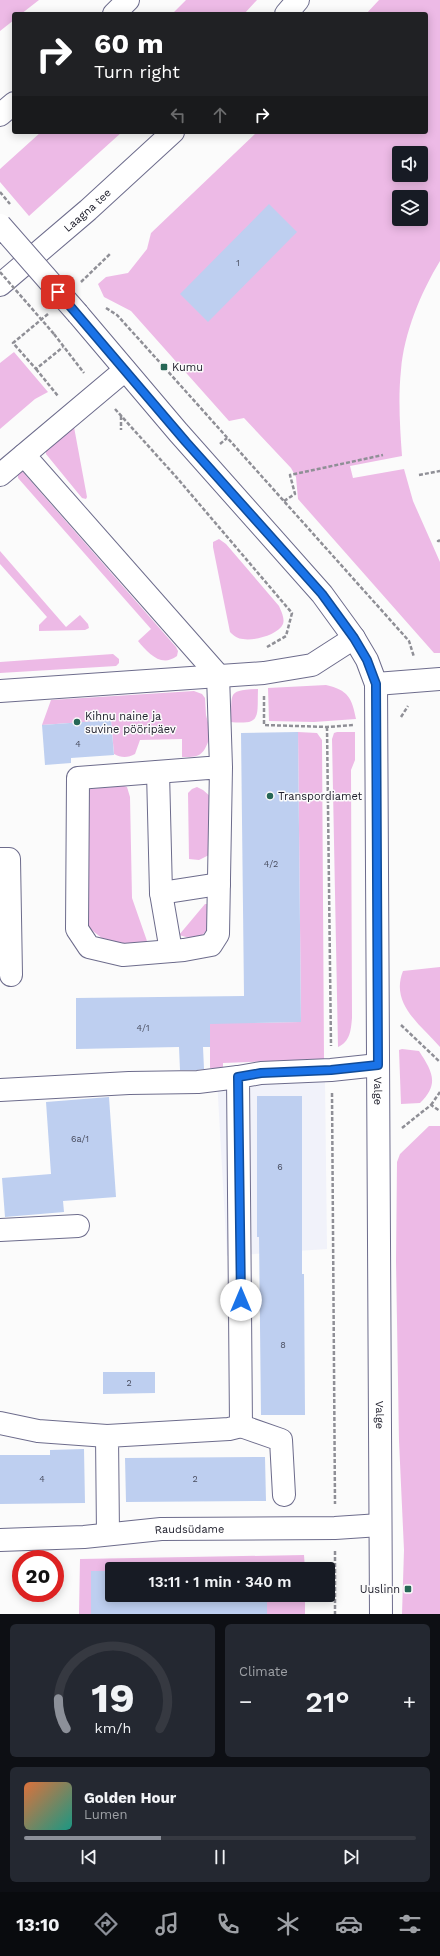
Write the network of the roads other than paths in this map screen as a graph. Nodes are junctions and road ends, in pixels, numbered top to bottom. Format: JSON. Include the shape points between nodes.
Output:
{"nodes":[{"id":1,"x":128,"y":0,"type":"edge"},
{"id":2,"x":298,"y":0,"type":"edge"},
{"id":3,"x":116,"y":12,"type":"edge"},
{"id":4,"x":288,"y":12,"type":"edge"},
{"id":5,"x":12,"y":105,"type":"edge"},
{"id":6,"x":0,"y":115,"type":"edge"},
{"id":7,"x":171,"y":134,"type":"edge"},
{"id":8,"x":0,"y":225,"type":"edge"},
{"id":9,"x":0,"y":285,"type":"edge"},
{"id":10,"x":125,"y":370,"type":"junction"},
{"id":11,"x":24,"y":455,"type":"junction"},
{"id":12,"x":0,"y":475,"type":"edge"},
{"id":13,"x":354,"y":638,"type":"junction"},
{"id":14,"x":218,"y":675,"type":"junction"},
{"id":15,"x":440,"y":679,"type":"edge"},
{"id":16,"x":376,"y":684,"type":"junction"},
{"id":17,"x":0,"y":691,"type":"edge"},
{"id":18,"x":221,"y":767,"type":"junction"},
{"id":19,"x":158,"y":772,"type":"junction"},
{"id":20,"x":0,"y":859,"type":"edge"},
{"id":21,"x":219,"y":884,"type":"junction"},
{"id":22,"x":161,"y":893,"type":"junction"},
{"id":23,"x":171,"y":951,"type":"junction"},
{"id":24,"x":10,"y":975,"type":"dead end"},
{"id":25,"x":378,"y":1065,"type":"junction"},
{"id":26,"x":238,"y":1077,"type":"junction"},
{"id":27,"x":0,"y":1090,"type":"edge"},
{"id":28,"x":78,"y":1226,"type":"dead end"},
{"id":29,"x":0,"y":1230,"type":"edge"},
{"id":30,"x":0,"y":1423,"type":"edge"},
{"id":31,"x":242,"y":1426,"type":"junction"},
{"id":32,"x":107,"y":1436,"type":"junction"},
{"id":33,"x":284,"y":1495,"type":"dead end"},
{"id":34,"x":380,"y":1525,"type":"junction"},
{"id":35,"x":108,"y":1534,"type":"junction"},
{"id":36,"x":0,"y":1540,"type":"edge"},
{"id":37,"x":381,"y":1614,"type":"edge"}],
"edges":[{"from":1,"to":3,"type":"street"},
{"from":2,"to":4,"type":"street"},
{"from":5,"to":6,"type":"street"},
{"from":7,"to":9,"type":"street","name":"Laagna tee","via":[[88,210]]},
{"from":8,"to":10,"type":"street","name":"Valge","bridge":true},
{"from":10,"to":11,"type":"street"},
{"from":10,"to":13,"type":"street","name":"Valge","via":[[201,460],[322,594]]},
{"from":11,"to":12,"type":"street"},
{"from":11,"to":14,"type":"street"},
{"from":13,"to":14,"type":"street","via":[[312,665],[264,673]]},
{"from":13,"to":16,"type":"street","name":"Valge","via":[[367,660]]},
{"from":14,"to":17,"type":"street"},
{"from":14,"to":18,"type":"street"},
{"from":15,"to":16,"type":"street"},
{"from":16,"to":25,"type":"street","name":"Valge"},
{"from":18,"to":19,"type":"street"},
{"from":18,"to":21,"type":"street"},
{"from":19,"to":22,"type":"street"},
{"from":19,"to":23,"type":"street","via":[[78,778],[77,929],[89,947],[123,955]]},
{"from":20,"to":24,"type":"street","via":[[9,859]]},
{"from":21,"to":22,"type":"street"},
{"from":21,"to":23,"type":"street","via":[[218,934],[211,945]]},
{"from":22,"to":23,"type":"street"},
{"from":25,"to":26,"type":"street","via":[[261,1073]]},
{"from":25,"to":34,"type":"street","name":"Valge"},
{"from":26,"to":27,"type":"street","via":[[198,1082]]},
{"from":26,"to":31,"type":"street"},
{"from":28,"to":29,"type":"street"},
{"from":30,"to":32,"type":"street","via":[[38,1431]]},
{"from":31,"to":32,"type":"street","via":[[229,1429]]},
{"from":31,"to":33,"type":"street","via":[[281,1440]]},
{"from":32,"to":35,"type":"street"},
{"from":34,"to":35,"type":"street","name":"Raudsüdame","via":[[335,1528],[161,1529]]},
{"from":34,"to":37,"type":"street","name":"Valge"},
{"from":35,"to":36,"type":"street","name":"Raudsüdame"}]}
